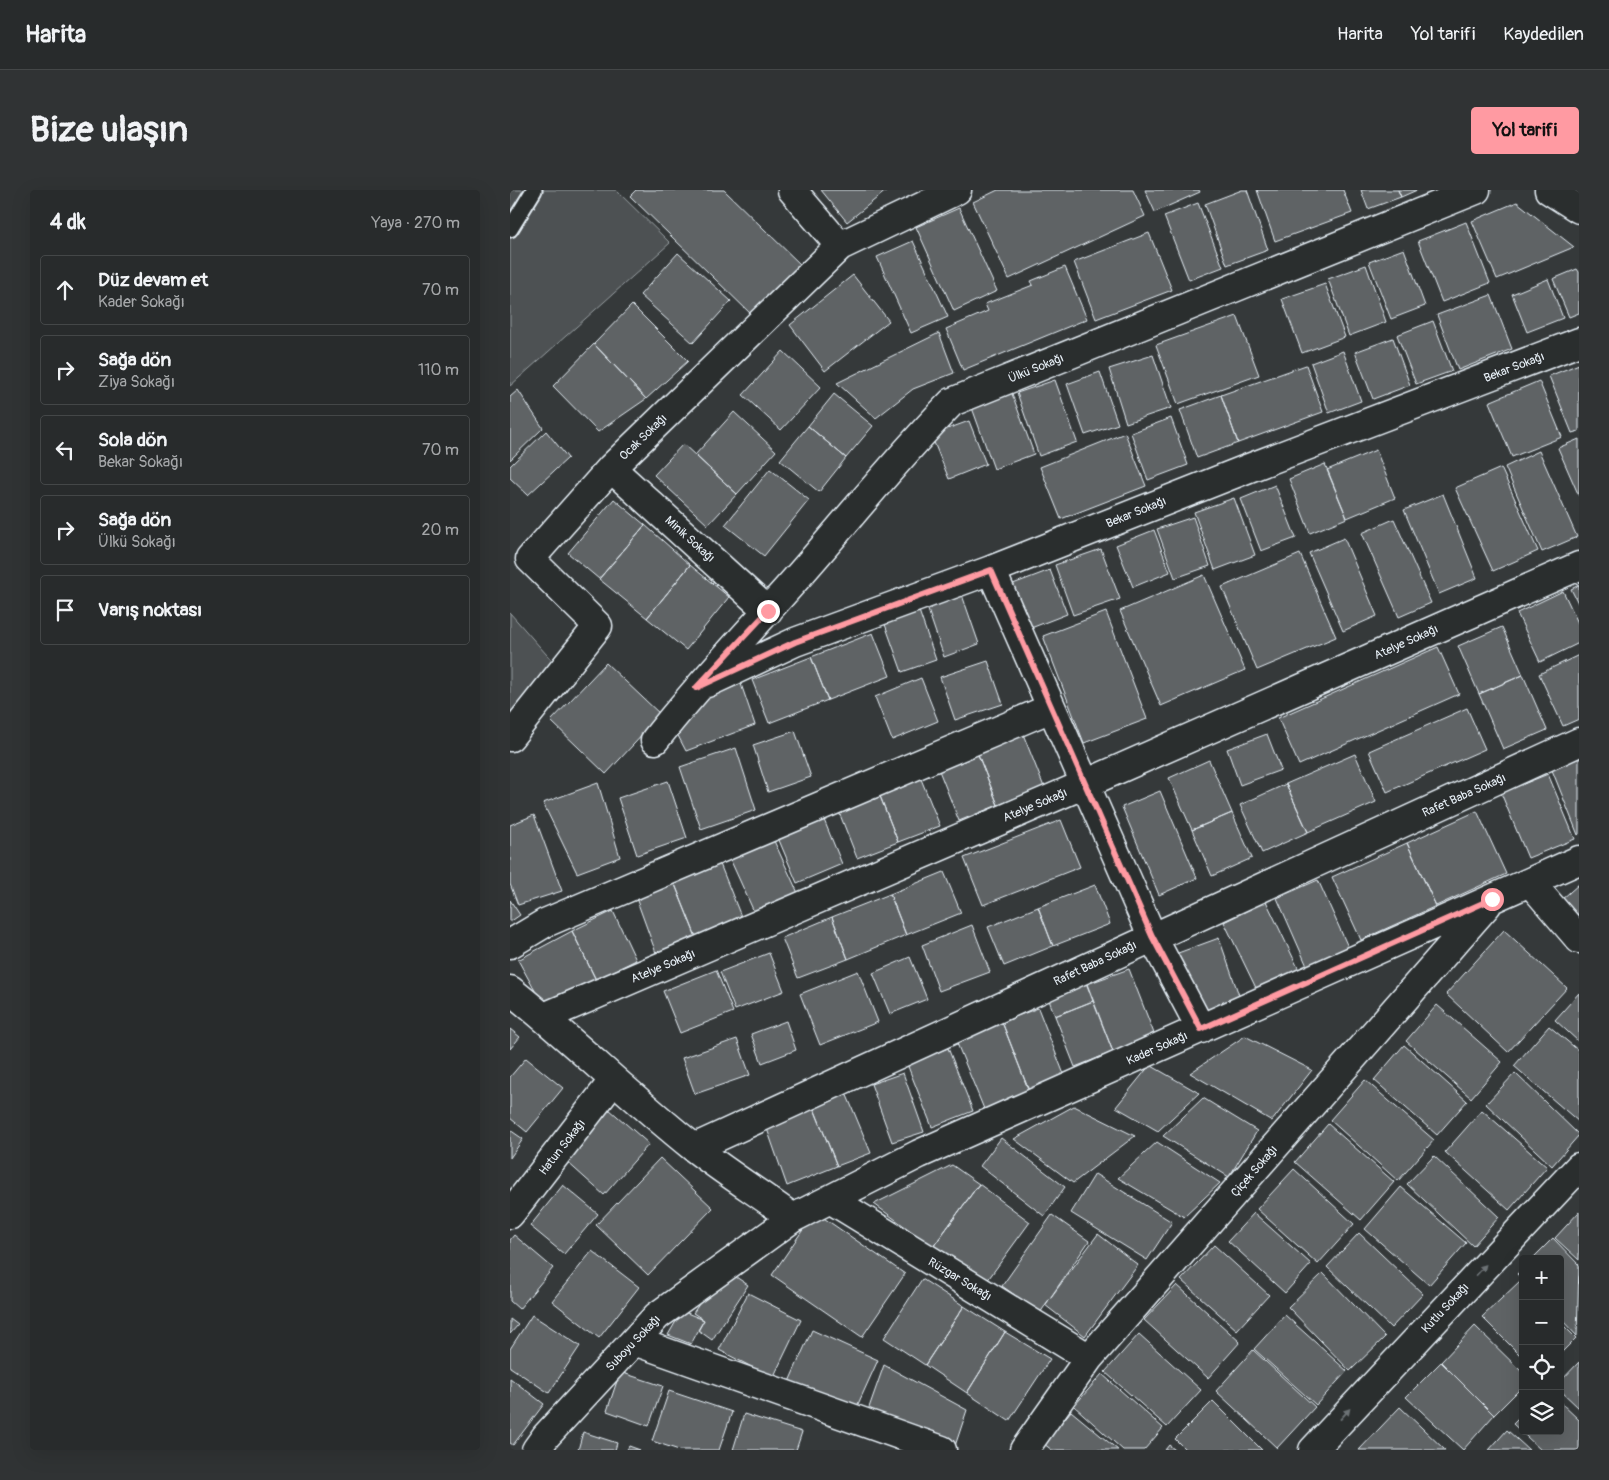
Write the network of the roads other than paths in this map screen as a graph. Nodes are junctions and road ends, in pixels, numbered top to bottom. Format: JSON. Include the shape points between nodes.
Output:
{"nodes":[{"id":1,"x":534,"y":190,"type":"edge"},
{"id":2,"x":792,"y":190,"type":"edge"},
{"id":3,"x":957,"y":190,"type":"edge"},
{"id":4,"x":1476,"y":190,"type":"edge"},
{"id":5,"x":1549,"y":190,"type":"edge"},
{"id":6,"x":1579,"y":210,"type":"edge"},
{"id":7,"x":510,"y":229,"type":"edge"},
{"id":8,"x":840,"y":246,"type":"junction"},
{"id":9,"x":1579,"y":342,"type":"edge"},
{"id":10,"x":611,"y":468,"type":"junction"},
{"id":11,"x":1579,"y":566,"type":"edge"},
{"id":12,"x":991,"y":570,"type":"junction"},
{"id":13,"x":768,"y":611,"type":"junction"},
{"id":14,"x":696,"y":688,"type":"junction"},
{"id":15,"x":1051,"y":708,"type":"junction"},
{"id":16,"x":510,"y":737,"type":"edge"},
{"id":17,"x":655,"y":740,"type":"dead end"},
{"id":18,"x":1579,"y":742,"type":"edge"},
{"id":19,"x":1085,"y":784,"type":"junction"},
{"id":20,"x":1579,"y":860,"type":"edge"},
{"id":21,"x":1530,"y":882,"type":"junction"},
{"id":22,"x":1492,"y":899,"type":"junction"},
{"id":23,"x":1152,"y":936,"type":"junction"},
{"id":24,"x":1579,"y":939,"type":"edge"},
{"id":25,"x":510,"y":944,"type":"edge"},
{"id":26,"x":510,"y":990,"type":"edge"},
{"id":27,"x":544,"y":1017,"type":"junction"},
{"id":28,"x":1201,"y":1029,"type":"junction"},
{"id":29,"x":613,"y":1081,"type":"junction"},
{"id":30,"x":694,"y":1148,"type":"junction"},
{"id":31,"x":1579,"y":1167,"type":"edge"},
{"id":32,"x":830,"y":1199,"type":"junction"},
{"id":33,"x":510,"y":1214,"type":"edge"},
{"id":34,"x":793,"y":1218,"type":"junction"},
{"id":35,"x":634,"y":1341,"type":"junction"},
{"id":36,"x":1090,"y":1358,"type":"junction"},
{"id":37,"x":536,"y":1450,"type":"edge"},
{"id":38,"x":942,"y":1450,"type":"edge"},
{"id":39,"x":1024,"y":1450,"type":"edge"},
{"id":40,"x":1312,"y":1450,"type":"edge"}],
"edges":[{"from":1,"to":7,"type":"lane"},
{"from":2,"to":8,"type":"street"},
{"from":3,"to":8,"type":"street","name":"Ocak Sokağı"},
{"from":4,"to":13,"type":"street","name":"Ülkü Sokağı","via":[[952,402],[916,439]]},
{"from":5,"to":6,"type":"street"},
{"from":8,"to":10,"type":"street","name":"Ocak Sokağı"},
{"from":9,"to":12,"type":"street","name":"Bekar Sokağı"},
{"from":10,"to":13,"type":"street","name":"Minik Sokağı"},
{"from":10,"to":16,"type":"street","name":"Ocak Sokağı","via":[[530,559],[598,626]]},
{"from":11,"to":19,"type":"street","name":"Atelye Sokağı"},
{"from":12,"to":14,"type":"street","name":"Bekar Sokağı","via":[[795,642]]},
{"from":12,"to":15,"type":"street"},
{"from":13,"to":14,"type":"street","name":"Ülkü Sokağı"},
{"from":14,"to":17,"type":"street","name":"Ülkü Sokağı"},
{"from":15,"to":19,"type":"street"},
{"from":15,"to":25,"type":"street","via":[[545,923]]},
{"from":18,"to":23,"type":"street","name":"Rafet Baba Sokağı"},
{"from":19,"to":23,"type":"street"},
{"from":19,"to":27,"type":"street","name":"Atelye Sokağı"},
{"from":20,"to":21,"type":"street","name":"Kader Sokağı"},
{"from":21,"to":22,"type":"street","name":"Kader Sokağı"},
{"from":21,"to":24,"type":"street"},
{"from":22,"to":28,"type":"street","name":"Kader Sokağı"},
{"from":22,"to":36,"type":"street","name":"Çiçek Sokağı"},
{"from":23,"to":28,"type":"street"},
{"from":23,"to":30,"type":"street","name":"Rafet Baba Sokağı"},
{"from":26,"to":27,"type":"street"},
{"from":27,"to":29,"type":"street"},
{"from":28,"to":32,"type":"street","name":"Kader Sokağı","via":[[919,1154]]},
{"from":29,"to":30,"type":"street"},
{"from":29,"to":33,"type":"street","name":"Hatun Sokağı"},
{"from":30,"to":34,"type":"street"},
{"from":40,"to":31,"type":"street","name":"Kutlu Sokağı","one_way":true},
{"from":32,"to":34,"type":"street","name":"Kader Sokağı"},
{"from":32,"to":36,"type":"street","name":"Rüzgar Sokağı"},
{"from":34,"to":35,"type":"street","name":"Suboyu Sokağı","via":[[657,1316]]},
{"from":35,"to":37,"type":"street","name":"Suboyu Sokağı"},
{"from":35,"to":38,"type":"street"},
{"from":36,"to":39,"type":"street","name":"Çiçek Sokağı"}]}
